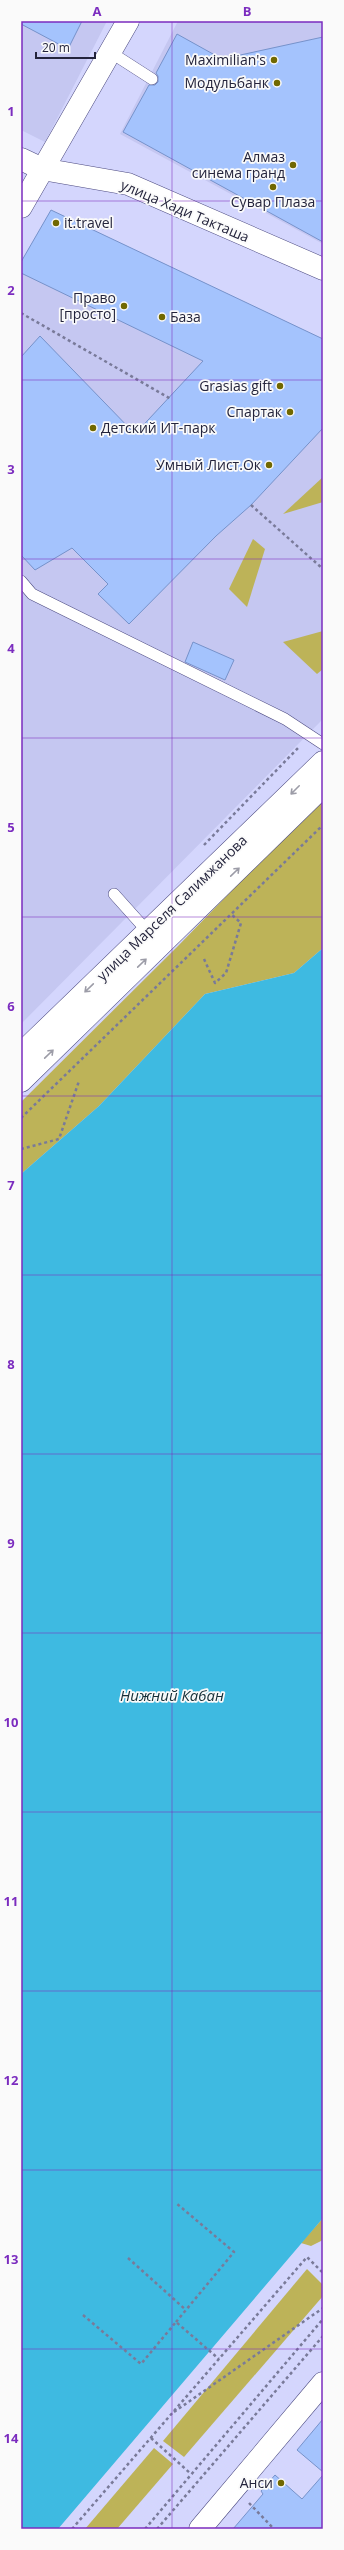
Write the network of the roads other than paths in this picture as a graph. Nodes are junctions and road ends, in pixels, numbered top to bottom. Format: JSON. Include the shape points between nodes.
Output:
{"nodes":[{"id":1,"x":128,"y":21,"type":"edge"},
{"id":2,"x":110,"y":52,"type":"junction"},
{"id":3,"x":152,"y":79,"type":"dead end"},
{"id":4,"x":21,"y":159,"type":"edge"},
{"id":5,"x":42,"y":169,"type":"junction"},
{"id":6,"x":21,"y":207,"type":"edge"},
{"id":7,"x":323,"y":269,"type":"edge"},
{"id":8,"x":21,"y":581,"type":"edge"},
{"id":9,"x":323,"y":744,"type":"edge"},
{"id":10,"x":323,"y":762,"type":"edge"},
{"id":11,"x":323,"y":786,"type":"edge"},
{"id":12,"x":114,"y":894,"type":"dead end"},
{"id":13,"x":148,"y":932,"type":"junction"},
{"id":14,"x":21,"y":1054,"type":"edge"},
{"id":15,"x":21,"y":1081,"type":"edge"},
{"id":16,"x":323,"y":2383,"type":"edge"},
{"id":17,"x":200,"y":2529,"type":"edge"}],
"edges":[{"from":1,"to":2,"type":"main road"},
{"from":2,"to":3,"type":"lane"},
{"from":2,"to":5,"type":"main road"},
{"from":4,"to":5,"type":"main road","name":"улица Хади Такташа"},
{"from":5,"to":6,"type":"main road"},
{"from":5,"to":7,"type":"main road","name":"улица Хади Такташа","via":[[128,184]]},
{"from":8,"to":9,"type":"lane","via":[[32,594],[285,719]]},
{"from":10,"to":13,"type":"main road","name":"улица Марселя Салимжанова","one_way":true},
{"from":15,"to":11,"type":"main road","one_way":true},
{"from":12,"to":13,"type":"lane"},
{"from":13,"to":14,"type":"main road","name":"улица Марселя Салимжанова","one_way":true},
{"from":16,"to":17,"type":"main road"}]}
